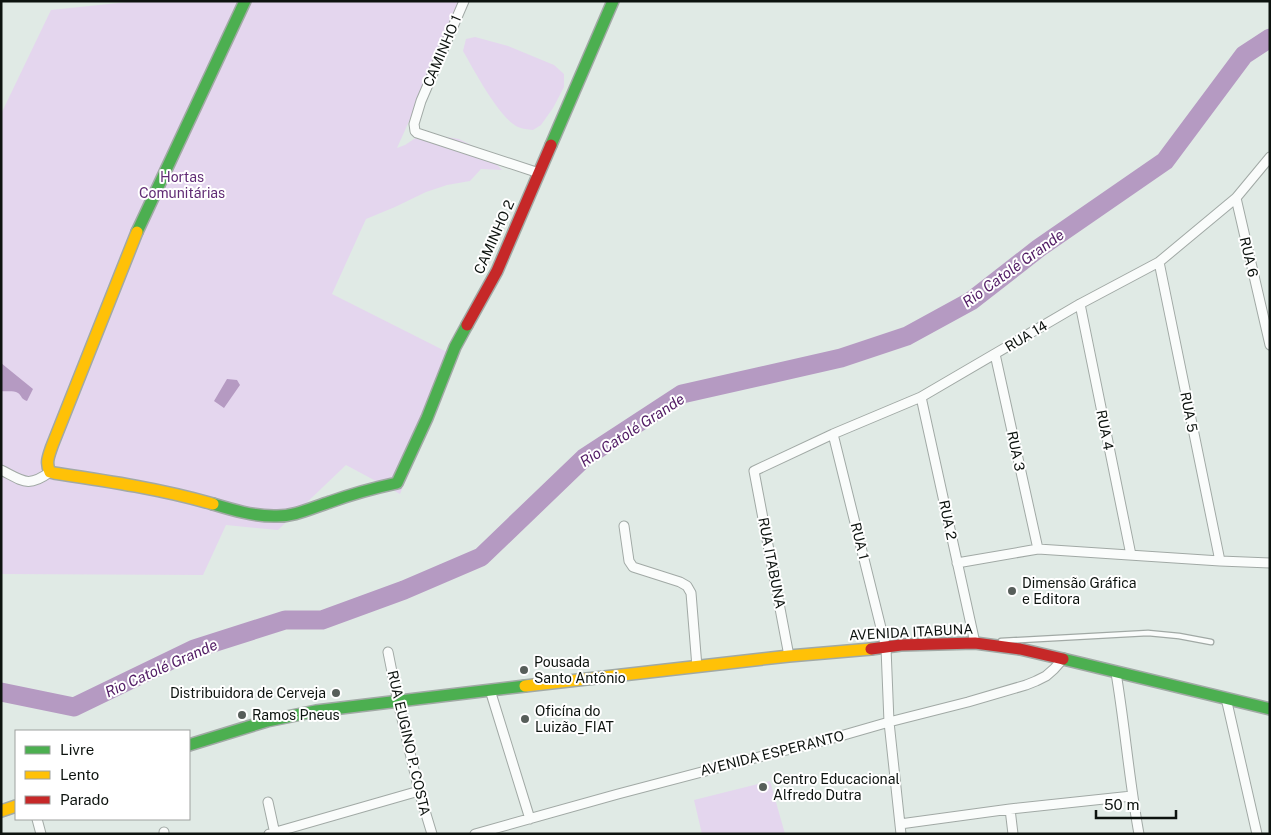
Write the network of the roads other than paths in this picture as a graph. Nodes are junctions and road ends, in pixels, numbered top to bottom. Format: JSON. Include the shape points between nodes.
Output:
{"nodes":[{"id":1,"x":245,"y":1,"type":"edge"},
{"id":2,"x":464,"y":1,"type":"edge"},
{"id":3,"x":613,"y":1,"type":"edge"},
{"id":4,"x":1270,"y":157,"type":"edge"},
{"id":5,"x":539,"y":173,"type":"junction"},
{"id":6,"x":1236,"y":198,"type":"junction"},
{"id":7,"x":1159,"y":262,"type":"junction"},
{"id":8,"x":1080,"y":304,"type":"junction"},
{"id":9,"x":1270,"y":345,"type":"edge"},
{"id":10,"x":995,"y":354,"type":"junction"},
{"id":11,"x":921,"y":397,"type":"junction"},
{"id":12,"x":833,"y":434,"type":"junction"},
{"id":13,"x":1,"y":470,"type":"edge"},
{"id":14,"x":754,"y":471,"type":"joint"},
{"id":15,"x":50,"y":472,"type":"junction"},
{"id":16,"x":624,"y":526,"type":"dead end"},
{"id":17,"x":1038,"y":549,"type":"junction"},
{"id":18,"x":1131,"y":555,"type":"junction"},
{"id":19,"x":1220,"y":561,"type":"junction"},
{"id":20,"x":957,"y":563,"type":"junction"},
{"id":21,"x":1270,"y":563,"type":"edge"},
{"id":22,"x":1211,"y":642,"type":"dead end"},
{"id":23,"x":975,"y":643,"type":"junction"},
{"id":24,"x":886,"y":648,"type":"junction"},
{"id":25,"x":388,"y":652,"type":"dead end"},
{"id":26,"x":789,"y":656,"type":"junction"},
{"id":27,"x":1062,"y":660,"type":"junction"},
{"id":28,"x":697,"y":667,"type":"junction"},
{"id":29,"x":1116,"y":673,"type":"junction"},
{"id":30,"x":490,"y":690,"type":"junction"},
{"id":31,"x":1226,"y":698,"type":"junction"},
{"id":32,"x":398,"y":702,"type":"junction"},
{"id":33,"x":1270,"y":710,"type":"edge"},
{"id":34,"x":889,"y":722,"type":"junction"},
{"id":35,"x":190,"y":745,"type":"edge"},
{"id":36,"x":419,"y":791,"type":"junction"},
{"id":37,"x":1132,"y":796,"type":"junction"},
{"id":38,"x":268,"y":802,"type":"dead end"},
{"id":39,"x":15,"y":806,"type":"edge"},
{"id":40,"x":1010,"y":809,"type":"junction"},
{"id":41,"x":1,"y":811,"type":"edge"},
{"id":42,"x":530,"y":819,"type":"junction"},
{"id":43,"x":37,"y":820,"type":"edge"},
{"id":44,"x":901,"y":829,"type":"edge"},
{"id":45,"x":497,"y":831,"type":"edge"},
{"id":46,"x":273,"y":833,"type":"edge"},
{"id":47,"x":41,"y":834,"type":"edge"},
{"id":48,"x":432,"y":834,"type":"edge"},
{"id":49,"x":475,"y":834,"type":"edge"},
{"id":50,"x":1012,"y":834,"type":"edge"},
{"id":51,"x":1139,"y":834,"type":"edge"},
{"id":52,"x":1257,"y":834,"type":"edge"}],
"edges":[{"from":1,"to":15,"type":"street","via":[[129,250],[48,459]]},
{"from":2,"to":5,"type":"street","name":"CAMINHO 1","via":[[421,101],[414,128],[417,133]]},
{"from":3,"to":5,"type":"street","name":"CAMINHO 2"},
{"from":4,"to":6,"type":"street","name":"RUA 14"},
{"from":5,"to":15,"type":"street","name":"CAMINHO 2","via":[[497,271],[455,347],[428,418],[397,483],[285,516],[274,516]]},
{"from":6,"to":7,"type":"street","name":"RUA 14"},
{"from":6,"to":9,"type":"street","name":"RUA 6"},
{"from":7,"to":8,"type":"street","name":"RUA 14"},
{"from":7,"to":19,"type":"street","name":"RUA 5"},
{"from":8,"to":10,"type":"street","name":"RUA 14"},
{"from":8,"to":18,"type":"street","name":"RUA 4"},
{"from":10,"to":11,"type":"street","name":"RUA 14"},
{"from":10,"to":17,"type":"street","name":"RUA 3"},
{"from":11,"to":12,"type":"street","name":"RUA 14"},
{"from":11,"to":20,"type":"street","name":"RUA 2"},
{"from":12,"to":14,"type":"street","name":"RUA 14"},
{"from":12,"to":24,"type":"street","name":"RUA 1"},
{"from":13,"to":15,"type":"street","via":[[24,482]]},
{"from":14,"to":26,"type":"street","name":"RUA ITABUNA"},
{"from":16,"to":28,"type":"street","via":[[629,561],[633,567],[680,582],[691,593]]},
{"from":17,"to":18,"type":"street"},
{"from":17,"to":20,"type":"street"},
{"from":18,"to":19,"type":"street"},
{"from":19,"to":21,"type":"street"},
{"from":20,"to":23,"type":"street","name":"RUA 2"},
{"from":22,"to":23,"type":"lane","via":[[1148,633]]},
{"from":23,"to":24,"type":"street","name":"AVENIDA ITABUNA"},
{"from":23,"to":27,"type":"street","name":"AVENIDA ITABUNA","via":[[1020,648]]},
{"from":24,"to":26,"type":"street","name":"AVENIDA ITABUNA"},
{"from":24,"to":34,"type":"street","name":"RUA 1"},
{"from":25,"to":32,"type":"street","name":"RUA EUGINO P. COSTA"},
{"from":26,"to":28,"type":"street","name":"AVENIDA ITABUNA"},
{"from":27,"to":29,"type":"street","name":"AVENIDA ITABUNA"},
{"from":27,"to":34,"type":"street","name":"AVENIDA ESPERANTO","via":[[1046,676],[1026,685]]},
{"from":28,"to":30,"type":"street","name":"AVENIDA ITABUNA"},
{"from":29,"to":31,"type":"street","name":"AVENIDA ITABUNA"},
{"from":29,"to":37,"type":"street"},
{"from":30,"to":32,"type":"street","name":"AVENIDA ITABUNA"},
{"from":30,"to":42,"type":"street"},
{"from":31,"to":33,"type":"street","name":"AVENIDA ITABUNA"},
{"from":31,"to":52,"type":"street"},
{"from":32,"to":35,"type":"street","name":"AVENIDA ITABUNA","via":[[295,715]]},
{"from":32,"to":36,"type":"street","name":"RUA EUGINO P. COSTA"},
{"from":34,"to":42,"type":"street","name":"AVENIDA ESPERANTO"},
{"from":34,"to":44,"type":"street","name":"RUA 1"},
{"from":36,"to":46,"type":"street"},
{"from":36,"to":48,"type":"street","name":"RUA EUGINO P. COSTA"},
{"from":37,"to":40,"type":"street"},
{"from":37,"to":51,"type":"street"},
{"from":38,"to":46,"type":"street"},
{"from":39,"to":41,"type":"street"},
{"from":40,"to":44,"type":"street"},
{"from":40,"to":50,"type":"street"},
{"from":42,"to":45,"type":"street","name":"AVENIDA ESPERANTO"},
{"from":43,"to":47,"type":"street"},
{"from":45,"to":49,"type":"street","name":"AVENIDA ESPERANTO"}]}
